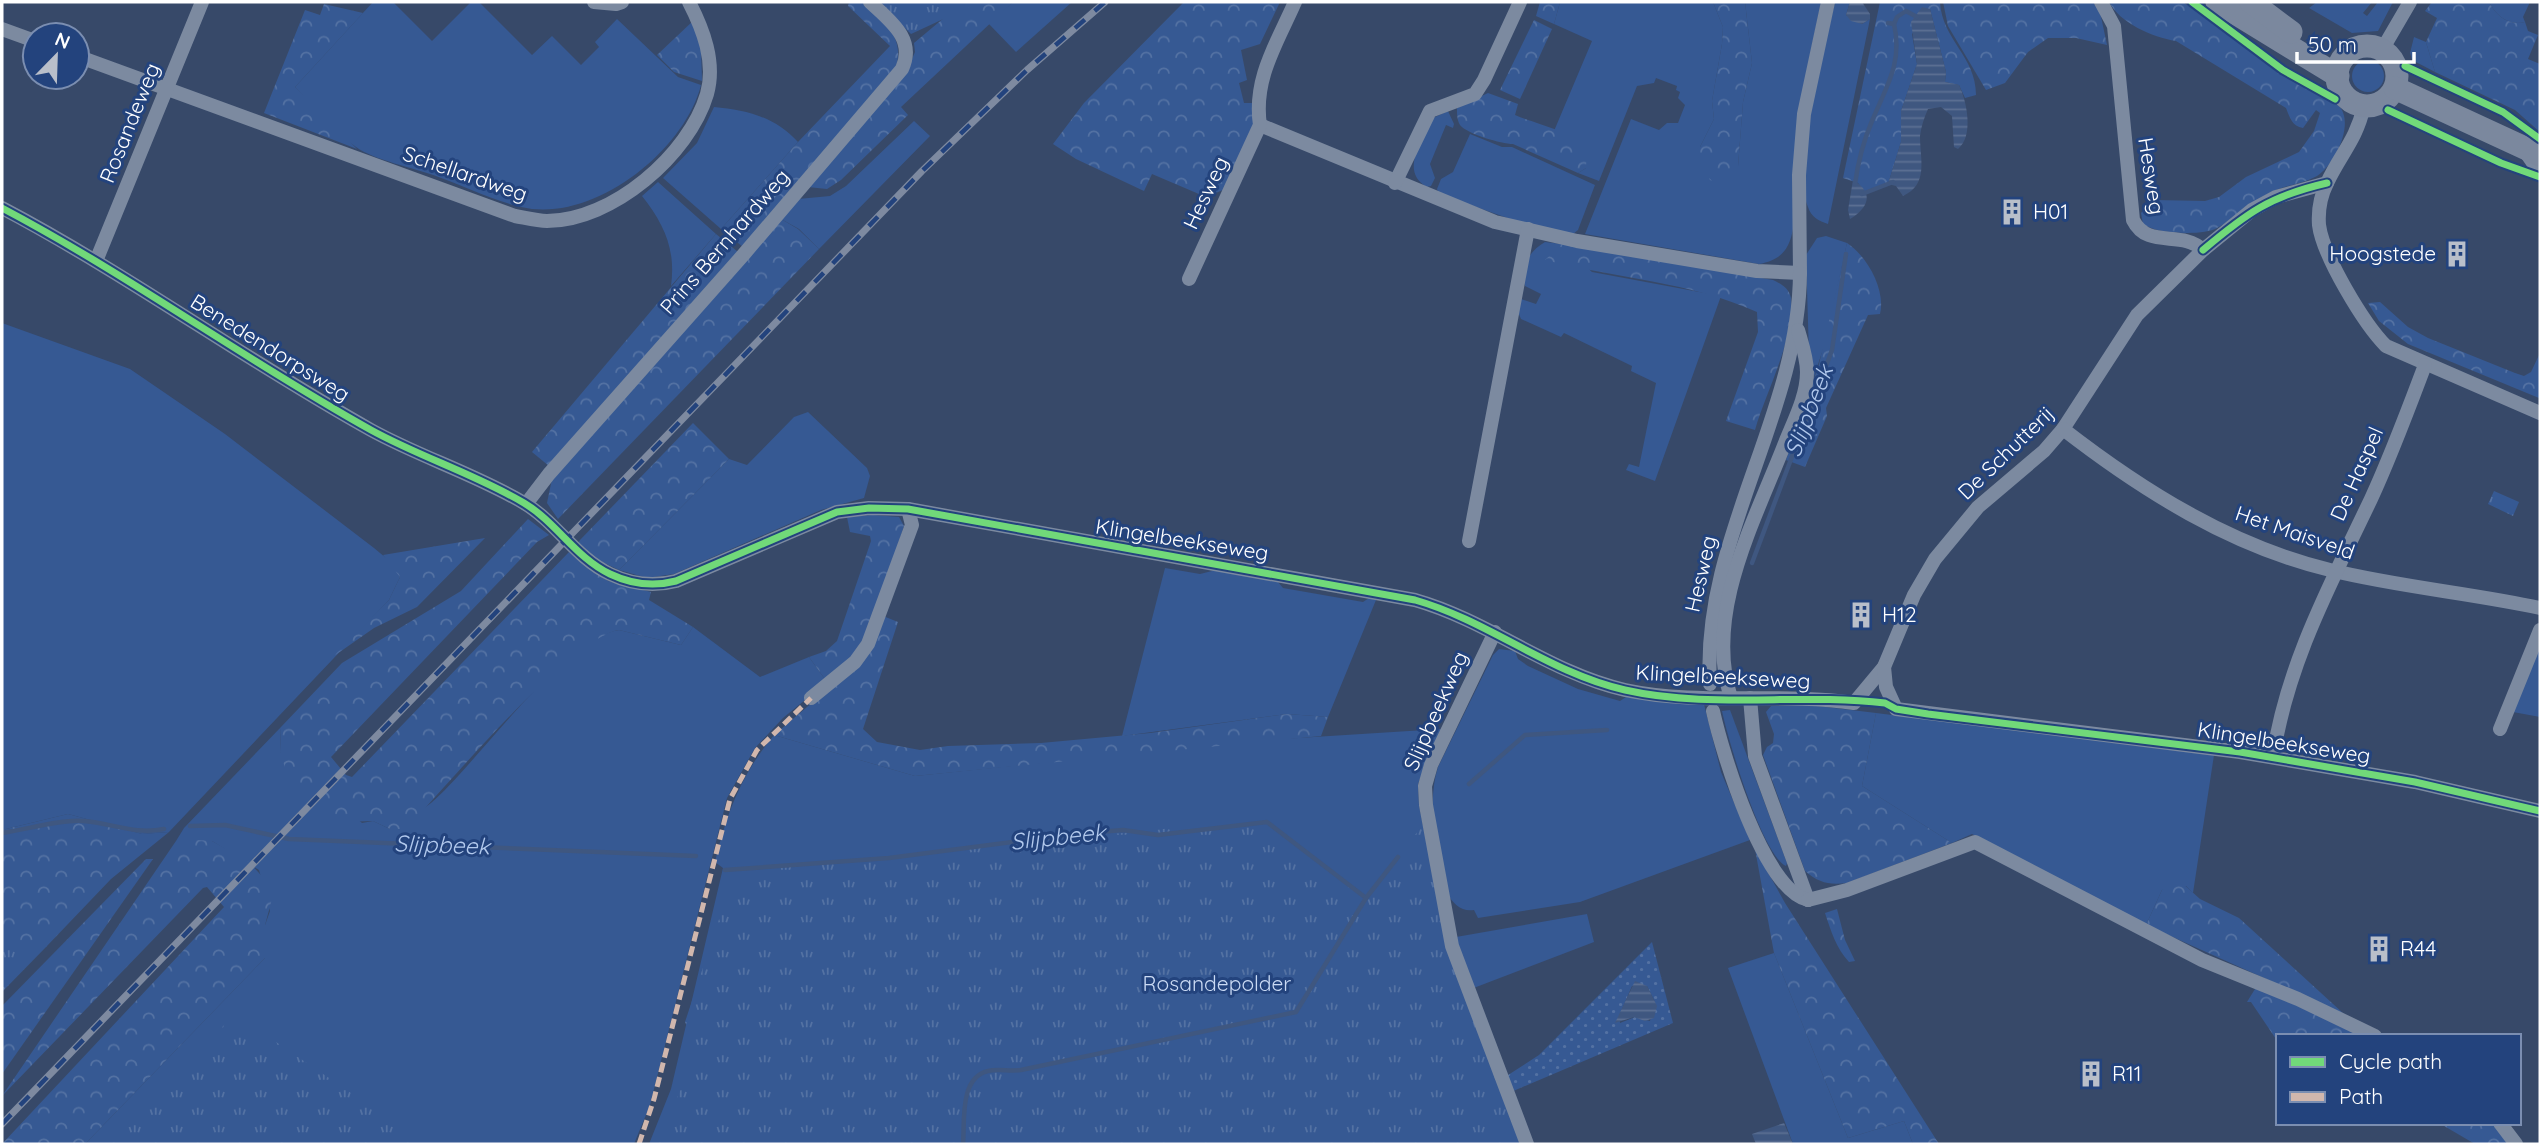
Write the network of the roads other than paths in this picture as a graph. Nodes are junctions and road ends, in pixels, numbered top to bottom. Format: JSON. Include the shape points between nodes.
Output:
{"nodes":[{"id":1,"x":202,"y":2,"type":"edge"},
{"id":2,"x":593,"y":2,"type":"edge"},
{"id":3,"x":622,"y":2,"type":"edge"},
{"id":4,"x":689,"y":2,"type":"edge"},
{"id":5,"x":870,"y":2,"type":"edge"},
{"id":6,"x":1295,"y":2,"type":"edge"},
{"id":7,"x":1520,"y":2,"type":"edge"},
{"id":8,"x":1828,"y":2,"type":"edge"},
{"id":9,"x":2101,"y":2,"type":"edge"},
{"id":10,"x":2217,"y":2,"type":"edge"},
{"id":11,"x":2251,"y":2,"type":"edge"},
{"id":12,"x":2410,"y":2,"type":"edge"},
{"id":13,"x":2,"y":29,"type":"edge"},
{"id":14,"x":21,"y":36,"type":"edge"},
{"id":15,"x":2384,"y":46,"type":"junction"},
{"id":16,"x":91,"y":60,"type":"edge"},
{"id":17,"x":2340,"y":67,"type":"junction"},
{"id":18,"x":167,"y":87,"type":"junction"},
{"id":19,"x":2395,"y":88,"type":"junction"},
{"id":20,"x":2364,"y":106,"type":"junction"},
{"id":21,"x":1260,"y":125,"type":"junction"},
{"id":22,"x":2532,"y":150,"type":"edge"},
{"id":23,"x":2540,"y":173,"type":"edge"},
{"id":24,"x":1395,"y":183,"type":"junction"},
{"id":25,"x":2327,"y":183,"type":"junction"},
{"id":26,"x":2,"y":208,"type":"edge"},
{"id":27,"x":1528,"y":229,"type":"junction"},
{"id":28,"x":2203,"y":250,"type":"junction"},
{"id":29,"x":96,"y":261,"type":"junction"},
{"id":30,"x":1800,"y":273,"type":"junction"},
{"id":31,"x":1189,"y":279,"type":"dead end"},
{"id":32,"x":1797,"y":327,"type":"junction"},
{"id":33,"x":2425,"y":365,"type":"junction"},
{"id":34,"x":2540,"y":414,"type":"edge"},
{"id":35,"x":2063,"y":429,"type":"junction"},
{"id":36,"x":526,"y":504,"type":"junction"},
{"id":37,"x":908,"y":509,"type":"junction"},
{"id":38,"x":1469,"y":541,"type":"dead end"},
{"id":39,"x":2336,"y":572,"type":"junction"},
{"id":40,"x":2540,"y":608,"type":"edge"},
{"id":41,"x":2540,"y":630,"type":"edge"},
{"id":42,"x":1495,"y":632,"type":"junction"},
{"id":43,"x":1884,"y":667,"type":"junction"},
{"id":44,"x":1710,"y":684,"type":"dead end"},
{"id":45,"x":811,"y":698,"type":"dead end"},
{"id":46,"x":1731,"y":698,"type":"junction"},
{"id":47,"x":1750,"y":698,"type":"junction"},
{"id":48,"x":1854,"y":703,"type":"joint"},
{"id":49,"x":1713,"y":711,"type":"dead end"},
{"id":50,"x":2500,"y":729,"type":"dead end"},
{"id":51,"x":2273,"y":757,"type":"junction"},
{"id":52,"x":2540,"y":811,"type":"edge"},
{"id":53,"x":1808,"y":900,"type":"junction"},
{"id":54,"x":2371,"y":1034,"type":"edge"},
{"id":55,"x":2502,"y":1125,"type":"edge"},
{"id":56,"x":1527,"y":1144,"type":"edge"},
{"id":57,"x":2516,"y":1144,"type":"edge"}],
"edges":[{"from":1,"to":18,"type":"street","name":"Rosandeweg"},
{"from":2,"to":3,"type":"street"},
{"from":4,"to":18,"type":"street","name":"Schellardweg","via":[[706,37],[709,74],[707,94],[691,130],[667,162],[638,187],[585,213],[548,221],[515,216]]},
{"from":5,"to":36,"type":"street","name":"Prins Bernhardweg","via":[[897,28],[906,44],[902,69]]},
{"from":6,"to":21,"type":"street","name":"Hesweg","via":[[1261,78]]},
{"from":7,"to":24,"type":"street","via":[[1485,80],[1475,94],[1430,111]]},
{"from":8,"to":30,"type":"street","name":"Hesweg","via":[[1804,114]]},
{"from":9,"to":28,"type":"street","name":"Hesweg","via":[[2114,26],[2133,220],[2151,237],[2186,238]]},
{"from":10,"to":17,"type":"main road"},
{"from":11,"to":17,"type":"main road"},
{"from":12,"to":15,"type":"street"},
{"from":13,"to":14,"type":"street"},
{"from":15,"to":17,"type":"main road","via":[[2358,48]]},
{"from":15,"to":19,"type":"main road","via":[[2397,71]]},
{"from":16,"to":18,"type":"street","name":"Schellardweg"},
{"from":17,"to":20,"type":"main road","via":[[2343,93]]},
{"from":18,"to":29,"type":"street","name":"Rosandeweg"},
{"from":19,"to":20,"type":"main road","via":[[2385,100]]},
{"from":19,"to":22,"type":"main road"},
{"from":20,"to":25,"type":"street","via":[[2354,139]]},
{"from":21,"to":24,"type":"street"},
{"from":21,"to":31,"type":"street","name":"Hesweg"},
{"from":22,"to":23,"type":"street"},
{"from":24,"to":27,"type":"street","via":[[1472,214]]},
{"from":25,"to":28,"type":"street","via":[[2276,197]]},
{"from":25,"to":33,"type":"street","via":[[2319,226],[2345,286],[2371,331],[2386,346]]},
{"from":26,"to":29,"type":"street","name":"Benedendorpsweg"},
{"from":27,"to":30,"type":"street","via":[[1757,271]]},
{"from":27,"to":38,"type":"street"},
{"from":28,"to":35,"type":"street","name":"De Schutterij","via":[[2137,315]]},
{"from":29,"to":36,"type":"street","name":"Benedendorpsweg","via":[[371,430]]},
{"from":30,"to":32,"type":"street","name":"Hesweg"},
{"from":32,"to":44,"type":"street","name":"Hesweg","via":[[1720,576],[1711,626]]},
{"from":32,"to":46,"type":"street","via":[[1806,360],[1805,390],[1743,550],[1725,620],[1723,668]]},
{"from":33,"to":34,"type":"street"},
{"from":33,"to":39,"type":"street","name":"De Haspel"},
{"from":35,"to":39,"type":"street","name":"Het Maisveld","via":[[2133,480],[2197,518],[2257,546]]},
{"from":35,"to":43,"type":"street","name":"De Schutterij","via":[[1985,501],[1941,551],[1914,595]]},
{"from":36,"to":37,"type":"street","name":"Klingelbeekseweg","via":[[598,568],[650,585],[676,581],[837,512]]},
{"from":37,"to":42,"type":"street","name":"Klingelbeekseweg","via":[[1395,595],[1438,606]]},
{"from":37,"to":45,"type":"street","via":[[912,525],[867,645],[855,662]]},
{"from":39,"to":40,"type":"street","name":"Het Maisveld"},
{"from":39,"to":51,"type":"street","name":"De Haspel","via":[[2291,677]]},
{"from":41,"to":50,"type":"street"},
{"from":42,"to":46,"type":"street","name":"Klingelbeekseweg","via":[[1546,661],[1604,684],[1646,694]]},
{"from":42,"to":56,"type":"street","name":"Slijpbeekweg","via":[[1431,765],[1426,805],[1452,946]]},
{"from":43,"to":48,"type":"street","name":"De Schutterij"},
{"from":43,"to":51,"type":"street","name":"Klingelbeekseweg","via":[[1886,687],[1896,709]]},
{"from":46,"to":47,"type":"street","name":"Klingelbeekseweg"},
{"from":47,"to":48,"type":"street","name":"Klingelbeekseweg"},
{"from":47,"to":53,"type":"street","via":[[1755,756]]},
{"from":49,"to":53,"type":"street","via":[[1727,767],[1751,826],[1792,891]]},
{"from":51,"to":52,"type":"street","name":"Klingelbeekseweg"},
{"from":53,"to":54,"type":"street","via":[[1975,842],[2192,955]]},
{"from":55,"to":57,"type":"street"}]}
